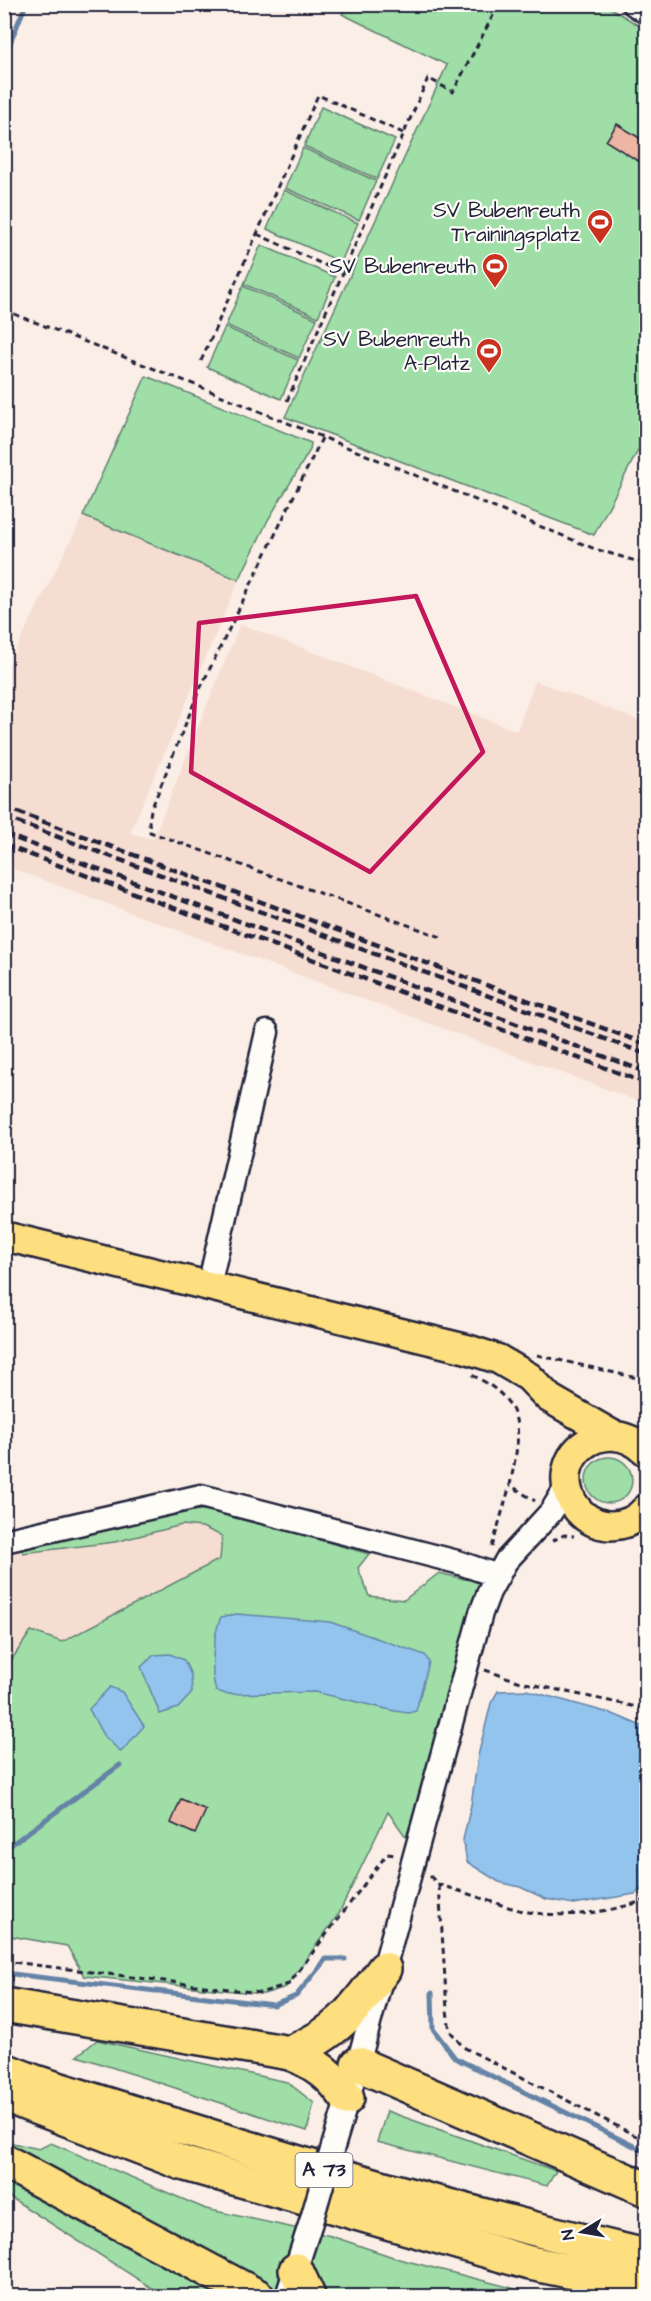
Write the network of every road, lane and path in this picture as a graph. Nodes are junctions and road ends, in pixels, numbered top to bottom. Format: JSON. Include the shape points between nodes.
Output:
{"nodes":[{"id":1,"x":499,"y":4,"type":"edge"},
{"id":2,"x":634,"y":4,"type":"edge"},
{"id":3,"x":646,"y":12,"type":"edge"},
{"id":4,"x":403,"y":133,"type":"junction"},
{"id":5,"x":257,"y":234,"type":"junction"},
{"id":6,"x":342,"y":273,"type":"junction"},
{"id":7,"x":4,"y":310,"type":"edge"},
{"id":8,"x":201,"y":361,"type":"dead end"},
{"id":9,"x":287,"y":401,"type":"dead end"},
{"id":10,"x":322,"y":438,"type":"junction"},
{"id":11,"x":646,"y":564,"type":"edge"},
{"id":12,"x":444,"y":938,"type":"dead end"},
{"id":13,"x":267,"y":1032,"type":"dead end"},
{"id":14,"x":4,"y":1236,"type":"edge"},
{"id":15,"x":209,"y":1286,"type":"junction"},
{"id":16,"x":536,"y":1354,"type":"dead end"},
{"id":17,"x":468,"y":1373,"type":"dead end"},
{"id":18,"x":646,"y":1380,"type":"edge"},
{"id":19,"x":549,"y":1398,"type":"junction"},
{"id":20,"x":636,"y":1443,"type":"edge"},
{"id":21,"x":573,"y":1456,"type":"junction"},
{"id":22,"x":510,"y":1485,"type":"junction"},
{"id":23,"x":567,"y":1486,"type":"junction"},
{"id":24,"x":646,"y":1509,"type":"edge"},
{"id":25,"x":561,"y":1528,"type":"junction"},
{"id":26,"x":4,"y":1541,"type":"edge"},
{"id":27,"x":491,"y":1574,"type":"junction"},
{"id":28,"x":467,"y":1661,"type":"junction"},
{"id":29,"x":646,"y":1709,"type":"edge"},
{"id":30,"x":414,"y":1860,"type":"junction"},
{"id":31,"x":439,"y":1885,"type":"junction"},
{"id":32,"x":646,"y":1900,"type":"edge"},
{"id":33,"x":4,"y":1961,"type":"edge"},
{"id":34,"x":384,"y":1969,"type":"junction"},
{"id":35,"x":4,"y":2005,"type":"edge"},
{"id":36,"x":290,"y":2053,"type":"junction"},
{"id":37,"x":358,"y":2064,"type":"junction"},
{"id":38,"x":4,"y":2070,"type":"edge"},
{"id":39,"x":4,"y":2095,"type":"edge"},
{"id":40,"x":347,"y":2098,"type":"junction"},
{"id":41,"x":646,"y":2141,"type":"edge"},
{"id":42,"x":4,"y":2161,"type":"edge"},
{"id":43,"x":646,"y":2189,"type":"edge"},
{"id":44,"x":646,"y":2256,"type":"edge"},
{"id":45,"x":646,"y":2287,"type":"edge"},
{"id":46,"x":297,"y":2288,"type":"edge"},
{"id":47,"x":257,"y":2296,"type":"edge"}],
"edges":[{"from":1,"to":4,"type":"path","via":[[453,92],[428,78]]},
{"from":2,"to":3,"type":"street"},
{"from":4,"to":5,"type":"path","via":[[318,95]]},
{"from":4,"to":6,"type":"path"},
{"from":5,"to":6,"type":"path"},
{"from":5,"to":8,"type":"path"},
{"from":6,"to":9,"type":"path"},
{"from":7,"to":10,"type":"path"},
{"from":10,"to":11,"type":"path","via":[[595,549]]},
{"from":10,"to":12,"type":"path","via":[[198,693],[151,810],[150,832]]},
{"from":13,"to":15,"type":"street"},
{"from":14,"to":15,"type":"main road"},
{"from":15,"to":19,"type":"main road","via":[[488,1355],[529,1377]]},
{"from":16,"to":18,"type":"path"},
{"from":17,"to":22,"type":"path","via":[[488,1383],[513,1409],[517,1452]]},
{"from":19,"to":20,"type":"main road"},
{"from":19,"to":21,"type":"main road"},
{"from":20,"to":21,"type":"main road","via":[[597,1437]]},
{"from":21,"to":23,"type":"main road","via":[[567,1470]]},
{"from":22,"to":25,"type":"path"},
{"from":22,"to":27,"type":"path"},
{"from":23,"to":25,"type":"street"},
{"from":23,"to":25,"type":"main road","via":[[579,1511]]},
{"from":24,"to":25,"type":"main road","via":[[630,1522]]},
{"from":25,"to":27,"type":"street"},
{"from":26,"to":27,"type":"street","via":[[201,1497]]},
{"from":27,"to":28,"type":"street"},
{"from":28,"to":29,"type":"path","via":[[521,1682]]},
{"from":28,"to":30,"type":"street"},
{"from":30,"to":31,"type":"path"},
{"from":30,"to":33,"type":"path","via":[[387,1854],[289,1984],[260,1993]]},
{"from":30,"to":34,"type":"street"},
{"from":31,"to":32,"type":"path","via":[[520,1910],[569,1915],[621,1908]]},
{"from":31,"to":41,"type":"path","via":[[450,2031],[463,2047]]},
{"from":34,"to":36,"type":"highway","via":[[342,2022],[325,2036]]},
{"from":34,"to":37,"type":"street"},
{"from":35,"to":36,"type":"highway"},
{"from":36,"to":40,"type":"highway","via":[[324,2070]]},
{"from":37,"to":40,"type":"street"},
{"from":37,"to":43,"type":"highway"},
{"from":38,"to":44,"type":"highway","number":"A 73","via":[[267,2154],[560,2237]]},
{"from":39,"to":45,"type":"highway","number":"A 73","via":[[182,2163],[530,2263]]},
{"from":40,"to":46,"type":"street","bridge":true,"via":[[311,2222]]},
{"from":42,"to":47,"type":"highway"}]}
